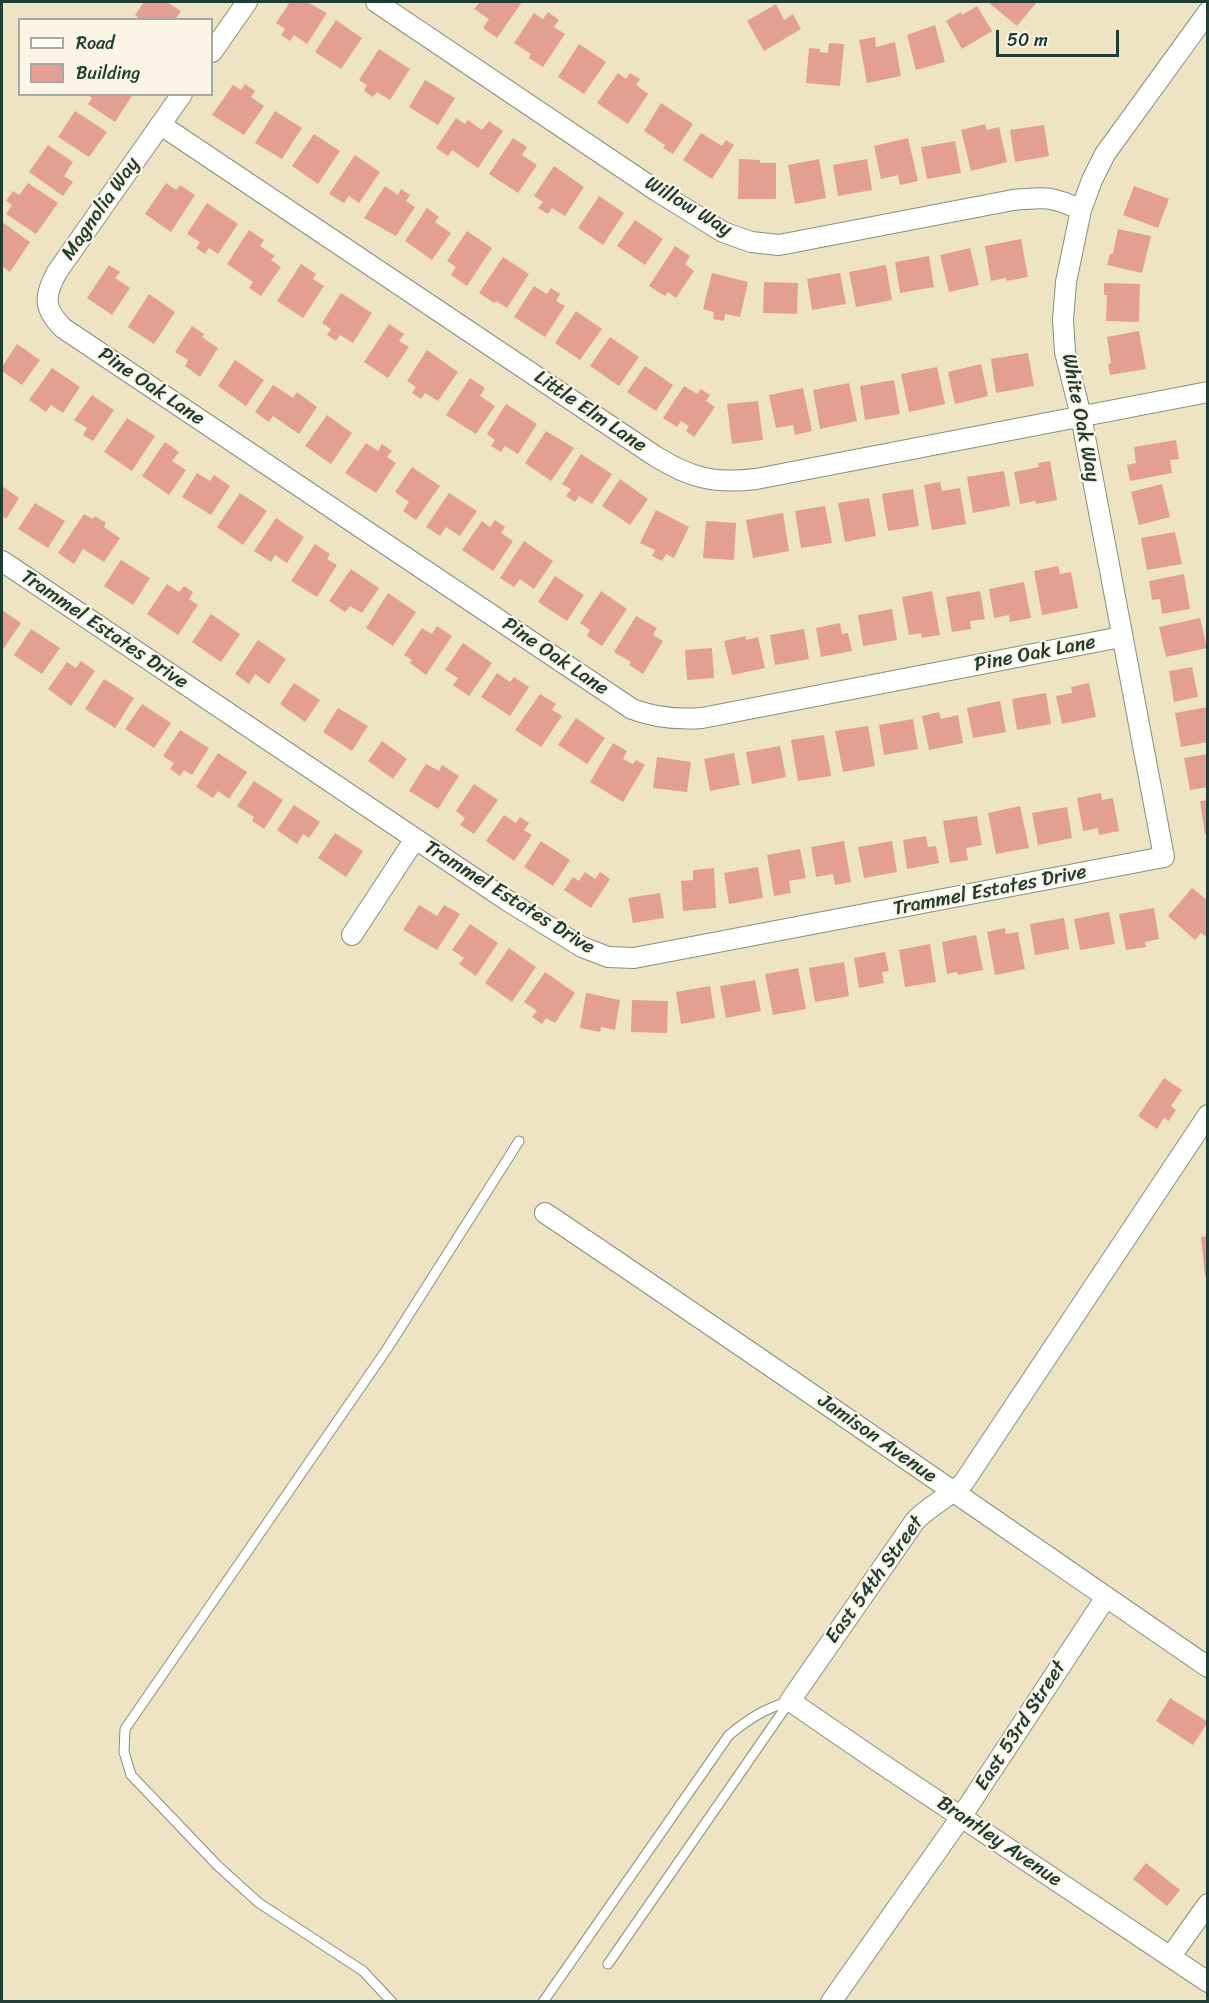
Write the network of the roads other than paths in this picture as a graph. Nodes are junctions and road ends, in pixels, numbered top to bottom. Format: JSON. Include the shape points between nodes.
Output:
{"nodes":[{"id":1,"x":247,"y":2,"type":"edge"},
{"id":2,"x":376,"y":2,"type":"edge"},
{"id":3,"x":1208,"y":12,"type":"edge"},
{"id":4,"x":213,"y":51,"type":"edge"},
{"id":5,"x":181,"y":96,"type":"edge"},
{"id":6,"x":161,"y":125,"type":"junction"},
{"id":7,"x":1081,"y":210,"type":"junction"},
{"id":8,"x":63,"y":328,"type":"joint"},
{"id":9,"x":1208,"y":392,"type":"edge"},
{"id":10,"x":1081,"y":416,"type":"junction"},
{"id":11,"x":2,"y":561,"type":"edge"},
{"id":12,"x":1121,"y":637,"type":"junction"},
{"id":13,"x":415,"y":839,"type":"junction"},
{"id":14,"x":1164,"y":857,"type":"joint"},
{"id":15,"x":352,"y":935,"type":"dead end"},
{"id":16,"x":1208,"y":1114,"type":"edge"},
{"id":17,"x":519,"y":1141,"type":"dead end"},
{"id":18,"x":545,"y":1214,"type":"dead end"},
{"id":19,"x":954,"y":1492,"type":"junction"},
{"id":20,"x":1106,"y":1597,"type":"junction"},
{"id":21,"x":1208,"y":1667,"type":"edge"},
{"id":22,"x":790,"y":1701,"type":"junction"},
{"id":23,"x":961,"y":1817,"type":"junction"},
{"id":24,"x":1208,"y":1904,"type":"edge"},
{"id":25,"x":1171,"y":1956,"type":"junction"},
{"id":26,"x":608,"y":1964,"type":"dead end"},
{"id":27,"x":1208,"y":1982,"type":"edge"},
{"id":28,"x":392,"y":2001,"type":"edge"},
{"id":29,"x":543,"y":2001,"type":"edge"},
{"id":30,"x":831,"y":2001,"type":"edge"}],
"edges":[{"from":1,"to":4,"type":"street"},
{"from":2,"to":7,"type":"street","name":"Willow Way","via":[[667,197],[723,232],[751,242],[779,244],[1013,200],[1046,197]]},
{"from":3,"to":7,"type":"street","name":"White Oak Way","via":[[1105,154]]},
{"from":5,"to":6,"type":"street","name":"Magnolia Way"},
{"from":6,"to":8,"type":"street","name":"Magnolia Way","via":[[49,287],[47,304]]},
{"from":6,"to":10,"type":"street","name":"Little Elm Lane","via":[[687,474],[720,481],[756,478]]},
{"from":7,"to":10,"type":"street","name":"White Oak Way","via":[[1066,282],[1064,320],[1065,352]]},
{"from":8,"to":12,"type":"street","name":"Pine Oak Lane","via":[[620,702],[647,714],[680,720],[702,717]]},
{"from":9,"to":10,"type":"street","name":"Little Elm Lane"},
{"from":10,"to":12,"type":"street","name":"White Oak Way"},
{"from":11,"to":13,"type":"street","name":"Trammel Estates Drive"},
{"from":12,"to":14,"type":"street","name":"White Oak Way"},
{"from":13,"to":14,"type":"street","name":"Trammel Estates Drive","via":[[582,947],[621,958]]},
{"from":13,"to":15,"type":"street"},
{"from":16,"to":19,"type":"street","name":"East 54th Street","via":[[1002,1426]]},
{"from":17,"to":28,"type":"lane","via":[[387,1349],[125,1728],[124,1752],[131,1774],[218,1866],[259,1903],[363,1971]]},
{"from":18,"to":19,"type":"street","name":"Jamison Avenue"},
{"from":19,"to":20,"type":"street","name":"Jamison Avenue"},
{"from":19,"to":22,"type":"street","name":"East 54th Street","via":[[915,1521]]},
{"from":20,"to":21,"type":"street","name":"Jamison Avenue"},
{"from":20,"to":23,"type":"street","name":"East 53rd Street"},
{"from":22,"to":23,"type":"street","name":"Brantley Avenue"},
{"from":22,"to":26,"type":"lane","name":"East 54th Street"},
{"from":22,"to":29,"type":"lane","via":[[750,1718],[729,1735]]},
{"from":23,"to":25,"type":"street","name":"Brantley Avenue"},
{"from":23,"to":30,"type":"street","name":"East 53rd Street"},
{"from":24,"to":25,"type":"street"},
{"from":25,"to":27,"type":"street","name":"Brantley Avenue"}]}
